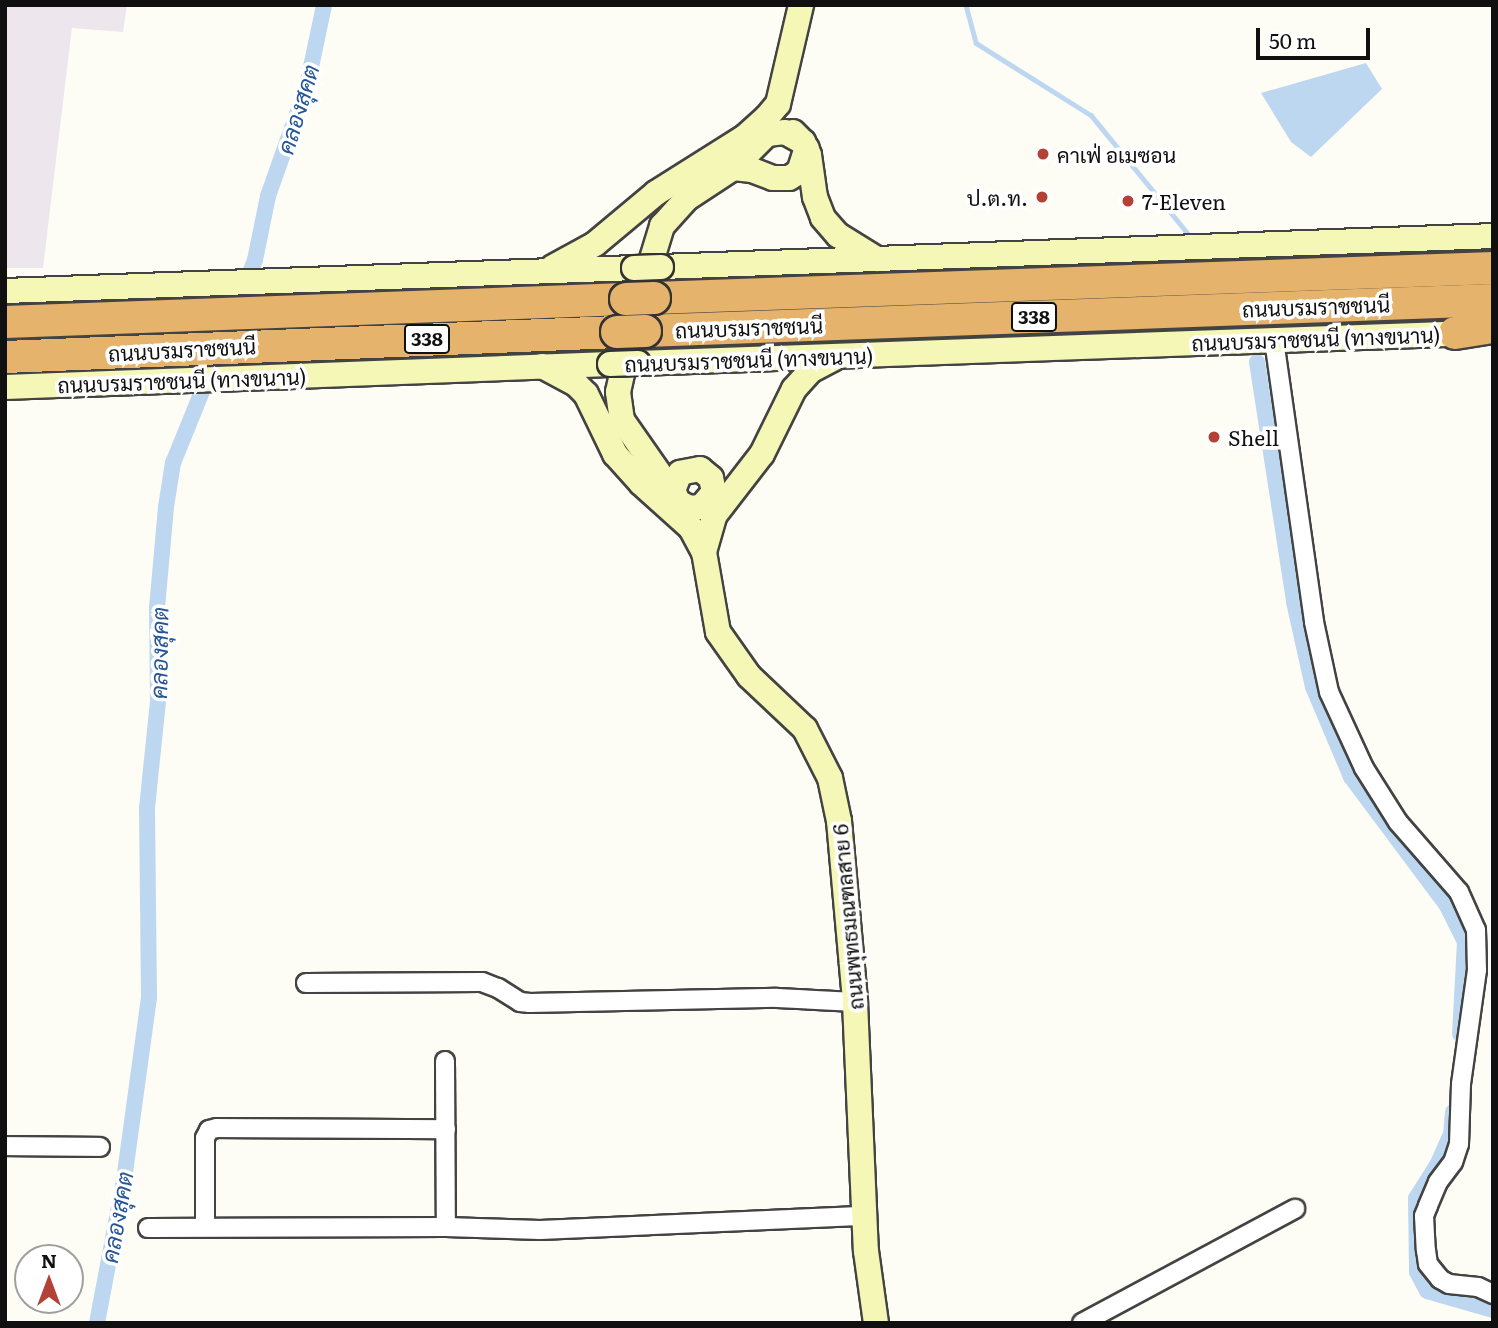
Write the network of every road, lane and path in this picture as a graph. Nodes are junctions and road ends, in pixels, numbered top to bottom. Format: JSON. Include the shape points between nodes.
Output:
{"nodes":[{"id":1,"x":801,"y":5,"type":"edge"},
{"id":2,"x":778,"y":104,"type":"junction"},
{"id":3,"x":746,"y":136,"type":"junction"},
{"id":4,"x":801,"y":140,"type":"junction"},
{"id":5,"x":733,"y":168,"type":"junction"},
{"id":6,"x":1493,"y":236,"type":"edge"},
{"id":7,"x":1493,"y":256,"type":"edge"},
{"id":8,"x":877,"y":259,"type":"junction"},
{"id":9,"x":1493,"y":268,"type":"edge"},
{"id":10,"x":545,"y":272,"type":"junction"},
{"id":11,"x":1361,"y":273,"type":"junction"},
{"id":12,"x":5,"y":291,"type":"edge"},
{"id":13,"x":1493,"y":300,"type":"edge"},
{"id":14,"x":5,"y":322,"type":"edge"},
{"id":15,"x":1493,"y":327,"type":"edge"},
{"id":16,"x":1455,"y":333,"type":"junction"},
{"id":17,"x":1493,"y":334,"type":"edge"},
{"id":18,"x":1274,"y":340,"type":"junction"},
{"id":19,"x":839,"y":355,"type":"junction"},
{"id":20,"x":5,"y":357,"type":"edge"},
{"id":21,"x":542,"y":366,"type":"junction"},
{"id":22,"x":5,"y":387,"type":"edge"},
{"id":23,"x":641,"y":483,"type":"junction"},
{"id":24,"x":735,"y":486,"type":"junction"},
{"id":25,"x":711,"y":498,"type":"junction"},
{"id":26,"x":676,"y":499,"type":"junction"},
{"id":27,"x":691,"y":528,"type":"junction"},
{"id":28,"x":704,"y":552,"type":"junction"},
{"id":29,"x":306,"y":983,"type":"dead end"},
{"id":30,"x":855,"y":1002,"type":"junction"},
{"id":31,"x":444,"y":1061,"type":"dead end"},
{"id":32,"x":446,"y":1129,"type":"junction"},
{"id":33,"x":5,"y":1146,"type":"edge"},
{"id":34,"x":100,"y":1147,"type":"dead end"},
{"id":35,"x":1295,"y":1209,"type":"dead end"},
{"id":36,"x":865,"y":1216,"type":"junction"},
{"id":37,"x":205,"y":1227,"type":"junction"},
{"id":38,"x":446,"y":1227,"type":"junction"},
{"id":39,"x":148,"y":1228,"type":"dead end"},
{"id":40,"x":1493,"y":1294,"type":"edge"},
{"id":41,"x":876,"y":1323,"type":"edge"},
{"id":42,"x":1082,"y":1323,"type":"edge"}],
"edges":[{"from":1,"to":2,"type":"main road"},
{"from":2,"to":3,"type":"main road"},
{"from":2,"to":4,"type":"main road"},
{"from":3,"to":4,"type":"main road","via":[[776,125]]},
{"from":3,"to":10,"type":"main road","via":[[656,194],[584,251]]},
{"from":4,"to":5,"type":"main road","via":[[785,132],[767,134]]},
{"from":4,"to":5,"type":"main road","via":[[799,172],[789,178]]},
{"from":4,"to":8,"type":"main road","via":[[823,218],[838,235]]},
{"from":5,"to":26,"type":"main road","via":[[686,199],[662,226],[620,383],[618,401],[625,428]]},
{"from":6,"to":8,"type":"main road"},
{"from":7,"to":11,"type":"highway"},
{"from":8,"to":10,"type":"main road","bridge":true},
{"from":9,"to":11,"type":"highway","name":"ถนนบรมราชชนนี","number":"338"},
{"from":10,"to":12,"type":"main road"},
{"from":11,"to":14,"type":"highway","name":"ถนนบรมราชชนนี","number":"338"},
{"from":13,"to":20,"type":"highway","name":"ถนนบรมราชชนนี","number":"338"},
{"from":15,"to":16,"type":"highway"},
{"from":16,"to":17,"type":"main road","name":"ถนนบรมราชชนนี (ทางขนาน)","number":"338"},
{"from":16,"to":18,"type":"main road","name":"ถนนบรมราชชนนี (ทางขนาน)","number":"338"},
{"from":18,"to":19,"type":"main road","name":"ถนนบรมราชชนนี (ทางขนาน)","number":"338"},
{"from":18,"to":40,"type":"street","via":[[1314,622],[1329,692],[1364,768],[1398,822],[1459,892],[1476,930],[1477,970],[1461,1084],[1459,1144],[1424,1216],[1428,1264],[1440,1279]]},
{"from":19,"to":21,"type":"main road","name":"ถนนบรมราชชนนี (ทางขนาน)","number":"338","bridge":true},
{"from":19,"to":24,"type":"main road","name":"ถนนพุทธมณฑลสาย 6","via":[[802,378],[767,446]]},
{"from":21,"to":22,"type":"main road","name":"ถนนบรมราชชนนี (ทางขนาน)","number":"338"},
{"from":21,"to":23,"type":"main road","name":"ถนนพุทธมณฑลสาย 6","via":[[586,394],[615,454]]},
{"from":23,"to":26,"type":"main road"},
{"from":23,"to":27,"type":"main road","name":"ถนนพุทธมณฑลสาย 6"},
{"from":24,"to":25,"type":"main road"},
{"from":24,"to":28,"type":"main road","name":"ถนนพุทธมณฑลสาย 6","via":[[714,516]]},
{"from":25,"to":26,"type":"main road","via":[[695,508]]},
{"from":25,"to":26,"type":"main road","via":[[711,478],[693,468],[676,478]]},
{"from":26,"to":27,"type":"main road"},
{"from":27,"to":28,"type":"main road","name":"ถนนพุทธมณฑลสาย 6"},
{"from":28,"to":30,"type":"main road","name":"ถนนพุทธมณฑลสาย 6","via":[[718,632],[749,676],[805,729],[830,778],[839,821]]},
{"from":29,"to":30,"type":"street","via":[[482,982],[530,1003],[776,998]]},
{"from":30,"to":36,"type":"main road","name":"ถนนพุทธมณฑลสาย 6"},
{"from":31,"to":32,"type":"street"},
{"from":32,"to":37,"type":"street","via":[[209,1130],[205,1138]]},
{"from":32,"to":38,"type":"street"},
{"from":33,"to":34,"type":"street"},
{"from":35,"to":42,"type":"street"},
{"from":36,"to":38,"type":"street","via":[[540,1230]]},
{"from":36,"to":41,"type":"main road","name":"ถนนพุทธมณฑลสาย 6"},
{"from":37,"to":38,"type":"street"},
{"from":37,"to":39,"type":"street"}]}
